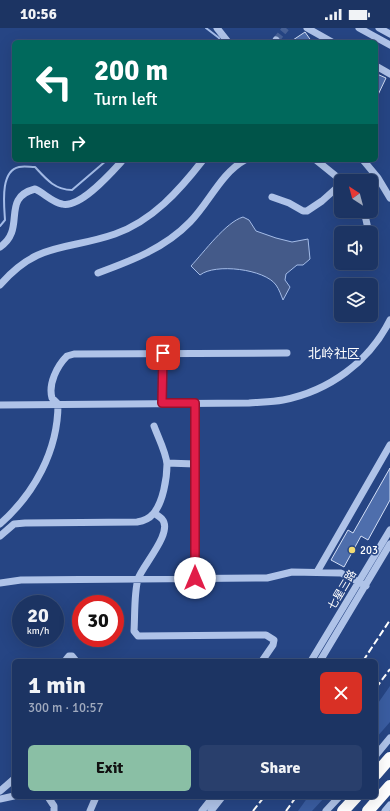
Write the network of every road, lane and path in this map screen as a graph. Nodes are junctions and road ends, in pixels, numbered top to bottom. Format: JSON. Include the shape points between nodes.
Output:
{"nodes":[{"id":1,"x":217,"y":28,"type":"edge"},
{"id":2,"x":307,"y":28,"type":"edge"},
{"id":3,"x":359,"y":28,"type":"edge"},
{"id":4,"x":379,"y":28,"type":"edge"},
{"id":5,"x":390,"y":34,"type":"edge"},
{"id":6,"x":226,"y":40,"type":"edge"},
{"id":7,"x":328,"y":40,"type":"edge"},
{"id":8,"x":390,"y":45,"type":"edge"},
{"id":9,"x":378,"y":67,"type":"edge"},
{"id":10,"x":390,"y":74,"type":"edge"},
{"id":11,"x":121,"y":162,"type":"edge"},
{"id":12,"x":201,"y":162,"type":"edge"},
{"id":13,"x":241,"y":162,"type":"edge"},
{"id":14,"x":318,"y":162,"type":"edge"},
{"id":15,"x":366,"y":162,"type":"edge"},
{"id":16,"x":334,"y":175,"type":"edge"},
{"id":17,"x":334,"y":190,"type":"edge"},
{"id":18,"x":272,"y":197,"type":"dead end"},
{"id":19,"x":390,"y":198,"type":"edge"},
{"id":20,"x":0,"y":248,"type":"edge"},
{"id":21,"x":98,"y":273,"type":"dead end"},
{"id":22,"x":0,"y":286,"type":"edge"},
{"id":23,"x":390,"y":320,"type":"edge"},
{"id":24,"x":388,"y":329,"type":"edge"},
{"id":25,"x":163,"y":353,"type":"junction"},
{"id":26,"x":287,"y":353,"type":"dead end"},
{"id":27,"x":162,"y":403,"type":"junction"},
{"id":28,"x":195,"y":403,"type":"junction"},
{"id":29,"x":58,"y":404,"type":"junction"},
{"id":30,"x":0,"y":405,"type":"edge"},
{"id":31,"x":154,"y":426,"type":"dead end"},
{"id":32,"x":390,"y":445,"type":"edge"},
{"id":33,"x":167,"y":463,"type":"junction"},
{"id":34,"x":195,"y":464,"type":"junction"},
{"id":35,"x":154,"y":514,"type":"junction"},
{"id":36,"x":0,"y":524,"type":"edge"},
{"id":37,"x":390,"y":530,"type":"edge"},
{"id":38,"x":0,"y":536,"type":"edge"},
{"id":39,"x":390,"y":544,"type":"edge"},
{"id":40,"x":318,"y":572,"type":"junction"},
{"id":41,"x":195,"y":578,"type":"junction"},
{"id":42,"x":138,"y":579,"type":"junction"},
{"id":43,"x":0,"y":583,"type":"edge"},
{"id":44,"x":363,"y":584,"type":"junction"},
{"id":45,"x":67,"y":659,"type":"edge"},
{"id":46,"x":74,"y":659,"type":"edge"},
{"id":47,"x":263,"y":659,"type":"edge"},
{"id":48,"x":312,"y":659,"type":"edge"},
{"id":49,"x":321,"y":659,"type":"edge"},
{"id":50,"x":390,"y":738,"type":"edge"},
{"id":51,"x":378,"y":753,"type":"edge"},
{"id":52,"x":390,"y":758,"type":"edge"},
{"id":53,"x":378,"y":772,"type":"edge"},
{"id":54,"x":12,"y":781,"type":"edge"},
{"id":55,"x":8,"y":785,"type":"junction"},
{"id":56,"x":390,"y":786,"type":"edge"},
{"id":57,"x":0,"y":791,"type":"edge"},
{"id":58,"x":12,"y":792,"type":"edge"},
{"id":59,"x":12,"y":796,"type":"edge"},
{"id":60,"x":0,"y":798,"type":"edge"},
{"id":61,"x":49,"y":799,"type":"edge"},
{"id":62,"x":95,"y":799,"type":"edge"},
{"id":63,"x":211,"y":799,"type":"edge"},
{"id":64,"x":220,"y":799,"type":"edge"},
{"id":65,"x":336,"y":799,"type":"edge"},
{"id":66,"x":354,"y":799,"type":"edge"},
{"id":67,"x":390,"y":805,"type":"edge"},
{"id":68,"x":54,"y":811,"type":"edge"},
{"id":69,"x":90,"y":811,"type":"edge"},
{"id":70,"x":202,"y":811,"type":"edge"},
{"id":71,"x":211,"y":811,"type":"edge"},
{"id":72,"x":326,"y":811,"type":"edge"},
{"id":73,"x":344,"y":811,"type":"edge"},
{"id":74,"x":368,"y":811,"type":"edge"},
{"id":75,"x":385,"y":811,"type":"edge"}],
"edges":[{"from":1,"to":6,"type":"street"},
{"from":2,"to":7,"type":"street"},
{"from":3,"to":8,"type":"street"},
{"from":4,"to":5,"type":"street"},
{"from":9,"to":10,"type":"street"},
{"from":11,"to":20,"type":"street","via":[[107,179],[72,205],[56,202],[35,189],[21,194],[16,199],[10,236]]},
{"from":12,"to":22,"type":"street","via":[[176,193],[138,223],[114,234],[37,254],[20,266]]},
{"from":13,"to":21,"type":"street","via":[[189,223],[172,237],[129,262]]},
{"from":14,"to":16,"type":"street"},
{"from":15,"to":19,"type":"street"},
{"from":17,"to":18,"type":"street","via":[[307,211]]},
{"from":23,"to":24,"type":"street"},
{"from":24,"to":28,"type":"street","via":[[356,364],[323,387],[303,395],[282,401]]},
{"from":25,"to":26,"type":"street"},
{"from":25,"to":27,"type":"street"},
{"from":25,"to":29,"type":"street","via":[[66,356],[57,370],[52,386],[52,398]]},
{"from":27,"to":28,"type":"street"},
{"from":27,"to":29,"type":"street"},
{"from":28,"to":34,"type":"street"},
{"from":29,"to":30,"type":"street"},
{"from":29,"to":36,"type":"street","via":[[56,434],[42,471],[21,503]]},
{"from":31,"to":33,"type":"street"},
{"from":32,"to":40,"type":"street"},
{"from":33,"to":34,"type":"street"},
{"from":33,"to":35,"type":"street","via":[[164,488]]},
{"from":34,"to":41,"type":"street"},
{"from":35,"to":38,"type":"street","via":[[137,522],[14,524]]},
{"from":35,"to":42,"type":"street","via":[[162,519],[164,531]]},
{"from":37,"to":44,"type":"street","name":"七星三路"},
{"from":39,"to":44,"type":"street","name":"七星三路"},
{"from":40,"to":41,"type":"street","via":[[292,572],[267,578]]},
{"from":40,"to":44,"type":"street","via":[[341,573]]},
{"from":41,"to":42,"type":"street"},
{"from":42,"to":43,"type":"street","via":[[21,580]]},
{"from":42,"to":47,"type":"street","via":[[134,631],[138,636],[266,635],[274,640]]},
{"from":44,"to":48,"type":"street","name":"七星三路"},
{"from":44,"to":49,"type":"street","name":"七星三路"},
{"from":45,"to":46,"type":"street","via":[[72,656]]},
{"from":50,"to":51,"type":"street"},
{"from":52,"to":53,"type":"highway"},
{"from":54,"to":55,"type":"street"},
{"from":55,"to":57,"type":"street"},
{"from":55,"to":58,"type":"street"},
{"from":56,"to":74,"type":"highway"},
{"from":59,"to":60,"type":"street"},
{"from":61,"to":68,"type":"street"},
{"from":62,"to":69,"type":"street"},
{"from":63,"to":70,"type":"street"},
{"from":64,"to":71,"type":"street"},
{"from":65,"to":72,"type":"street"},
{"from":66,"to":73,"type":"highway"},
{"from":67,"to":75,"type":"street"}]}
